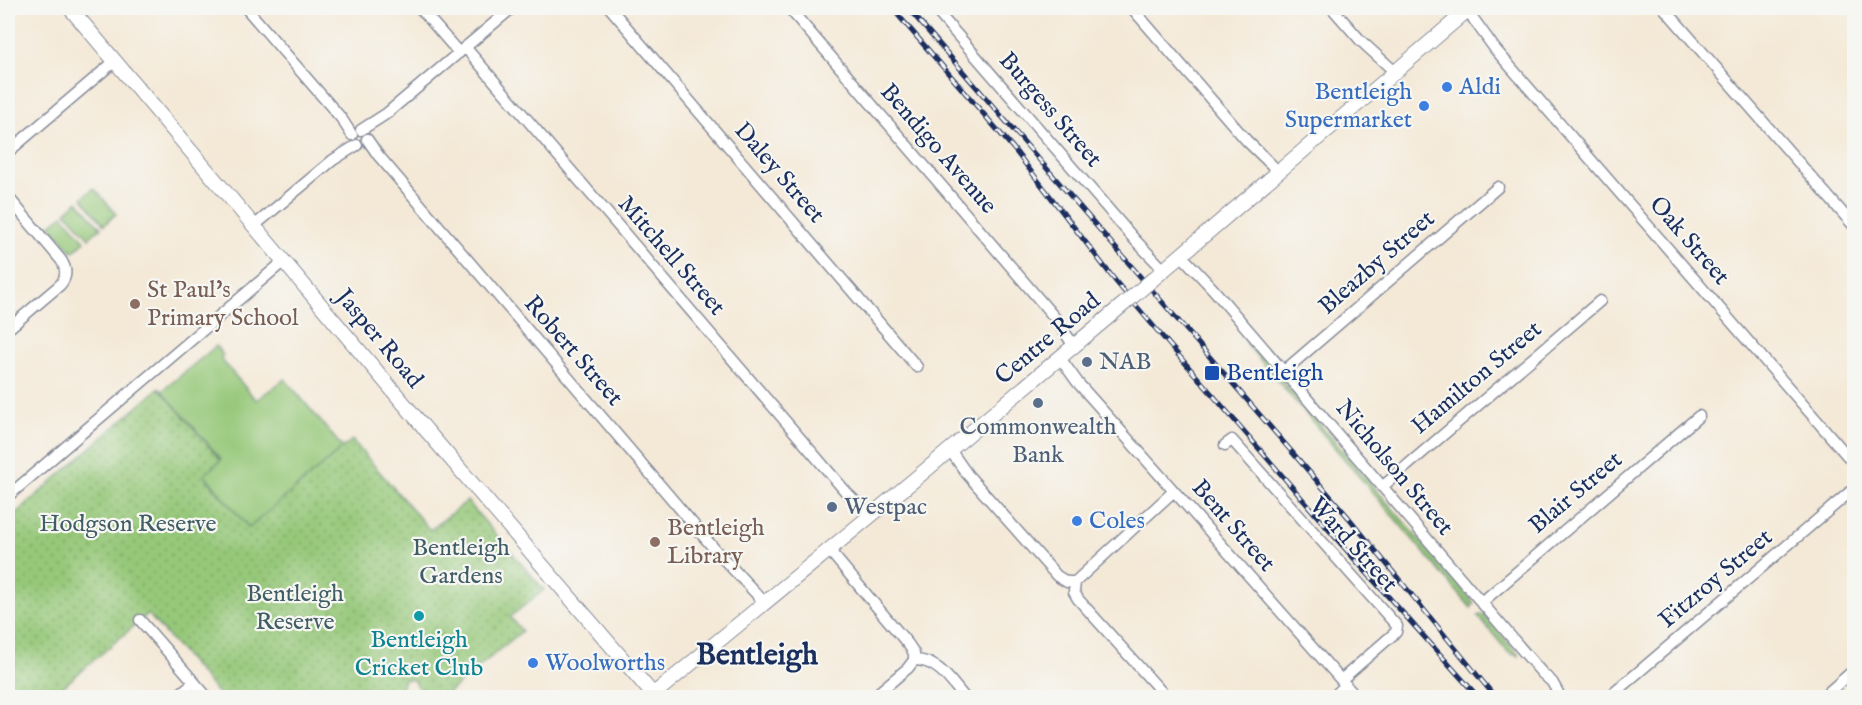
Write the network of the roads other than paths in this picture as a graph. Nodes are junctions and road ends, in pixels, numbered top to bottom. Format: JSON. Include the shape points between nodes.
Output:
{"nodes":[{"id":1,"x":70,"y":8,"type":"edge"},
{"id":2,"x":246,"y":8,"type":"edge"},
{"id":3,"x":420,"y":8,"type":"edge"},
{"id":4,"x":512,"y":8,"type":"edge"},
{"id":5,"x":610,"y":8,"type":"edge"},
{"id":6,"x":789,"y":8,"type":"edge"},
{"id":7,"x":934,"y":8,"type":"edge"},
{"id":8,"x":1132,"y":8,"type":"edge"},
{"id":9,"x":1332,"y":8,"type":"edge"},
{"id":10,"x":1664,"y":8,"type":"edge"},
{"id":11,"x":1466,"y":11,"type":"edge"},
{"id":12,"x":462,"y":50,"type":"junction"},
{"id":13,"x":115,"y":61,"type":"junction"},
{"id":14,"x":1391,"y":75,"type":"junction"},
{"id":15,"x":359,"y":137,"type":"junction"},
{"id":16,"x":9,"y":149,"type":"edge"},
{"id":17,"x":1275,"y":174,"type":"junction"},
{"id":18,"x":1498,"y":187,"type":"dead end"},
{"id":19,"x":8,"y":197,"type":"edge"},
{"id":20,"x":254,"y":226,"type":"junction"},
{"id":21,"x":1854,"y":226,"type":"edge"},
{"id":22,"x":1184,"y":253,"type":"junction"},
{"id":23,"x":284,"y":261,"type":"junction"},
{"id":24,"x":1159,"y":274,"type":"junction"},
{"id":25,"x":1599,"y":301,"type":"dead end"},
{"id":26,"x":8,"y":329,"type":"edge"},
{"id":27,"x":1077,"y":344,"type":"junction"},
{"id":28,"x":1058,"y":360,"type":"junction"},
{"id":29,"x":917,"y":366,"type":"dead end"},
{"id":30,"x":1284,"y":371,"type":"junction"},
{"id":31,"x":1699,"y":416,"type":"dead end"},
{"id":32,"x":1225,"y":445,"type":"dead end"},
{"id":33,"x":948,"y":452,"type":"junction"},
{"id":34,"x":1851,"y":460,"type":"dead end"},
{"id":35,"x":1382,"y":487,"type":"junction"},
{"id":36,"x":1174,"y":491,"type":"junction"},
{"id":37,"x":1850,"y":492,"type":"dead end"},
{"id":38,"x":8,"y":496,"type":"edge"},
{"id":39,"x":868,"y":518,"type":"junction"},
{"id":40,"x":829,"y":550,"type":"junction"},
{"id":41,"x":1075,"y":582,"type":"junction"},
{"id":42,"x":1481,"y":603,"type":"junction"},
{"id":43,"x":762,"y":605,"type":"junction"},
{"id":44,"x":140,"y":620,"type":"dead end"},
{"id":45,"x":914,"y":660,"type":"junction"},
{"id":46,"x":1854,"y":670,"type":"edge"},
{"id":47,"x":1542,"y":674,"type":"junction"},
{"id":48,"x":194,"y":682,"type":"junction"},
{"id":49,"x":1343,"y":682,"type":"junction"},
{"id":50,"x":652,"y":696,"type":"edge"},
{"id":51,"x":175,"y":698,"type":"edge"},
{"id":52,"x":208,"y":698,"type":"edge"},
{"id":53,"x":872,"y":698,"type":"edge"},
{"id":54,"x":964,"y":698,"type":"edge"},
{"id":55,"x":1167,"y":698,"type":"edge"},
{"id":56,"x":1332,"y":698,"type":"edge"},
{"id":57,"x":1357,"y":698,"type":"edge"},
{"id":58,"x":1555,"y":698,"type":"edge"},
{"id":59,"x":1561,"y":698,"type":"edge"},
{"id":60,"x":1608,"y":698,"type":"edge"},
{"id":61,"x":1822,"y":698,"type":"edge"}],
"edges":[{"from":1,"to":13,"type":"main road","name":"Jasper Road"},
{"from":2,"to":15,"type":"street","name":"Robert Street"},
{"from":3,"to":12,"type":"street","name":"Mitchell Street"},
{"from":4,"to":12,"type":"street"},
{"from":5,"to":29,"type":"street","name":"Daley Street"},
{"from":6,"to":27,"type":"street","name":"Bendigo Avenue","via":[[1055,318],[1067,327]]},
{"from":7,"to":24,"type":"street","name":"Burgess Street","via":[[1135,240]]},
{"from":8,"to":17,"type":"street"},
{"from":9,"to":14,"type":"street"},
{"from":10,"to":21,"type":"street"},
{"from":11,"to":14,"type":"main road","name":"Centre Road"},
{"from":11,"to":34,"type":"street","name":"Oak Street"},
{"from":12,"to":15,"type":"street"},
{"from":12,"to":39,"type":"street","name":"Mitchell Street"},
{"from":13,"to":16,"type":"street"},
{"from":13,"to":20,"type":"main road","name":"Jasper Road"},
{"from":14,"to":17,"type":"main road","name":"Centre Road"},
{"from":15,"to":20,"type":"street"},
{"from":15,"to":43,"type":"street","name":"Robert Street","via":[[751,587]]},
{"from":17,"to":22,"type":"main road","name":"Centre Road"},
{"from":18,"to":30,"type":"street","name":"Bleazby Street"},
{"from":19,"to":26,"type":"street","via":[[66,271],[60,285]]},
{"from":20,"to":23,"type":"main road","name":"Jasper Road"},
{"from":22,"to":24,"type":"main road","name":"Centre Road"},
{"from":22,"to":30,"type":"street","name":"Nicholson Street"},
{"from":23,"to":38,"type":"street"},
{"from":23,"to":50,"type":"main road","name":"Jasper Road"},
{"from":24,"to":27,"type":"main road","name":"Centre Road","bridge":true},
{"from":25,"to":35,"type":"street","name":"Hamilton Street"},
{"from":27,"to":28,"type":"main road","name":"Centre Road"},
{"from":28,"to":33,"type":"main road","name":"Centre Road"},
{"from":28,"to":36,"type":"street","name":"Bent Street"},
{"from":30,"to":35,"type":"street","name":"Nicholson Street"},
{"from":31,"to":42,"type":"street","name":"Blair Street"},
{"from":32,"to":49,"type":"street","name":"Ward Street","via":[[1232,440],[1397,626],[1396,632]]},
{"from":33,"to":39,"type":"main road","name":"Centre Road"},
{"from":33,"to":41,"type":"street","via":[[1057,576]]},
{"from":35,"to":42,"type":"street","name":"Nicholson Street"},
{"from":36,"to":41,"type":"street"},
{"from":36,"to":49,"type":"street","name":"Bent Street"},
{"from":37,"to":60,"type":"street","name":"Fitzroy Street"},
{"from":39,"to":40,"type":"main road","name":"Centre Road"},
{"from":40,"to":43,"type":"main road","name":"Centre Road"},
{"from":40,"to":45,"type":"street","via":[[908,644]]},
{"from":41,"to":55,"type":"street","via":[[1078,599]]},
{"from":42,"to":47,"type":"street","name":"Nicholson Street"},
{"from":43,"to":50,"type":"main road","name":"Centre Road"},
{"from":44,"to":48,"type":"street"},
{"from":45,"to":53,"type":"street"},
{"from":45,"to":54,"type":"street","via":[[936,665]]},
{"from":46,"to":61,"type":"street"},
{"from":47,"to":58,"type":"street","name":"Nicholson Street"},
{"from":47,"to":59,"type":"street","name":"Nicholson Street"},
{"from":48,"to":51,"type":"street"},
{"from":48,"to":52,"type":"street"},
{"from":49,"to":56,"type":"street","name":"Ward Street"},
{"from":49,"to":57,"type":"street","name":"Bent Street"}]}
